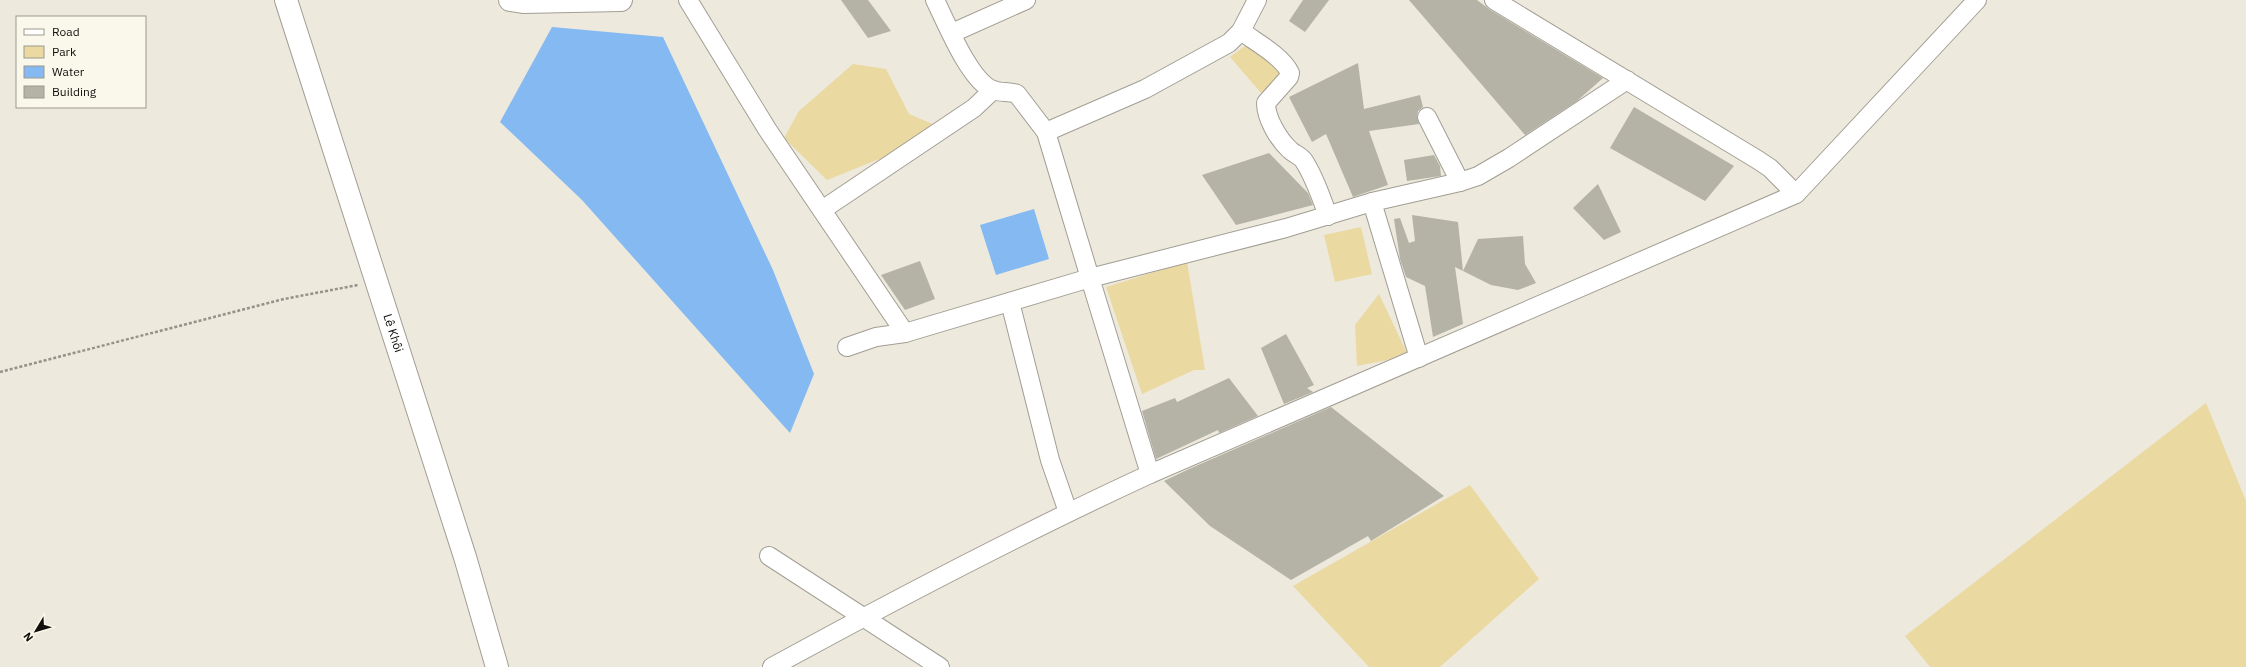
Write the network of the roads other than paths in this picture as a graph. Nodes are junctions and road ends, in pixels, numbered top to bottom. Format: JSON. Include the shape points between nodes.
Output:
{"nodes":[{"id":1,"x":286,"y":0,"type":"edge"},
{"id":2,"x":510,"y":0,"type":"edge"},
{"id":3,"x":621,"y":0,"type":"edge"},
{"id":4,"x":688,"y":0,"type":"edge"},
{"id":5,"x":935,"y":0,"type":"edge"},
{"id":6,"x":1026,"y":0,"type":"edge"},
{"id":7,"x":1257,"y":0,"type":"edge"},
{"id":8,"x":1494,"y":0,"type":"edge"},
{"id":9,"x":1977,"y":0,"type":"edge"},
{"id":10,"x":1241,"y":31,"type":"junction"},
{"id":11,"x":952,"y":33,"type":"junction"},
{"id":12,"x":1627,"y":80,"type":"junction"},
{"id":13,"x":993,"y":90,"type":"junction"},
{"id":14,"x":1427,"y":117,"type":"dead end"},
{"id":15,"x":1046,"y":132,"type":"junction"},
{"id":16,"x":1460,"y":182,"type":"junction"},
{"id":17,"x":1796,"y":194,"type":"junction"},
{"id":18,"x":1372,"y":202,"type":"junction"},
{"id":19,"x":822,"y":210,"type":"junction"},
{"id":20,"x":1328,"y":216,"type":"junction"},
{"id":21,"x":1090,"y":278,"type":"junction"},
{"id":22,"x":1010,"y":302,"type":"junction"},
{"id":23,"x":905,"y":333,"type":"junction"},
{"id":24,"x":847,"y":347,"type":"dead end"},
{"id":25,"x":1419,"y":358,"type":"junction"},
{"id":26,"x":1150,"y":474,"type":"junction"},
{"id":27,"x":1068,"y":512,"type":"junction"},
{"id":28,"x":769,"y":556,"type":"dead end"},
{"id":29,"x":864,"y":617,"type":"junction"},
{"id":30,"x":498,"y":667,"type":"edge"},
{"id":31,"x":772,"y":667,"type":"edge"},
{"id":32,"x":940,"y":667,"type":"edge"}],
"edges":[{"from":1,"to":30,"type":"street","name":"Lê Khôi"},
{"from":2,"to":3,"type":"street"},
{"from":4,"to":19,"type":"street","via":[[767,129]]},
{"from":5,"to":11,"type":"street"},
{"from":6,"to":11,"type":"street"},
{"from":7,"to":10,"type":"street"},
{"from":8,"to":12,"type":"street"},
{"from":9,"to":17,"type":"street"},
{"from":10,"to":15,"type":"street","via":[[1230,43],[1190,66],[1145,89]]},
{"from":10,"to":20,"type":"street","via":[[1289,69],[1289,77],[1266,103],[1266,109],[1284,144],[1302,159],[1312,174]]},
{"from":11,"to":13,"type":"street","via":[[977,77]]},
{"from":12,"to":16,"type":"street","via":[[1509,158],[1478,176]]},
{"from":12,"to":17,"type":"street","via":[[1770,168]]},
{"from":13,"to":15,"type":"street","via":[[1017,94]]},
{"from":13,"to":19,"type":"street","via":[[974,108]]},
{"from":14,"to":16,"type":"street"},
{"from":15,"to":21,"type":"street"},
{"from":16,"to":18,"type":"street"},
{"from":17,"to":25,"type":"street"},
{"from":18,"to":20,"type":"street"},
{"from":18,"to":25,"type":"street"},
{"from":19,"to":23,"type":"street"},
{"from":20,"to":21,"type":"street"},
{"from":21,"to":22,"type":"street"},
{"from":21,"to":26,"type":"street"},
{"from":22,"to":23,"type":"street"},
{"from":22,"to":27,"type":"street","via":[[1050,460]]},
{"from":23,"to":24,"type":"street","via":[[876,337]]},
{"from":25,"to":26,"type":"street"},
{"from":26,"to":27,"type":"street"},
{"from":27,"to":29,"type":"street"},
{"from":28,"to":29,"type":"street"},
{"from":29,"to":31,"type":"street"},
{"from":29,"to":32,"type":"street"}]}
